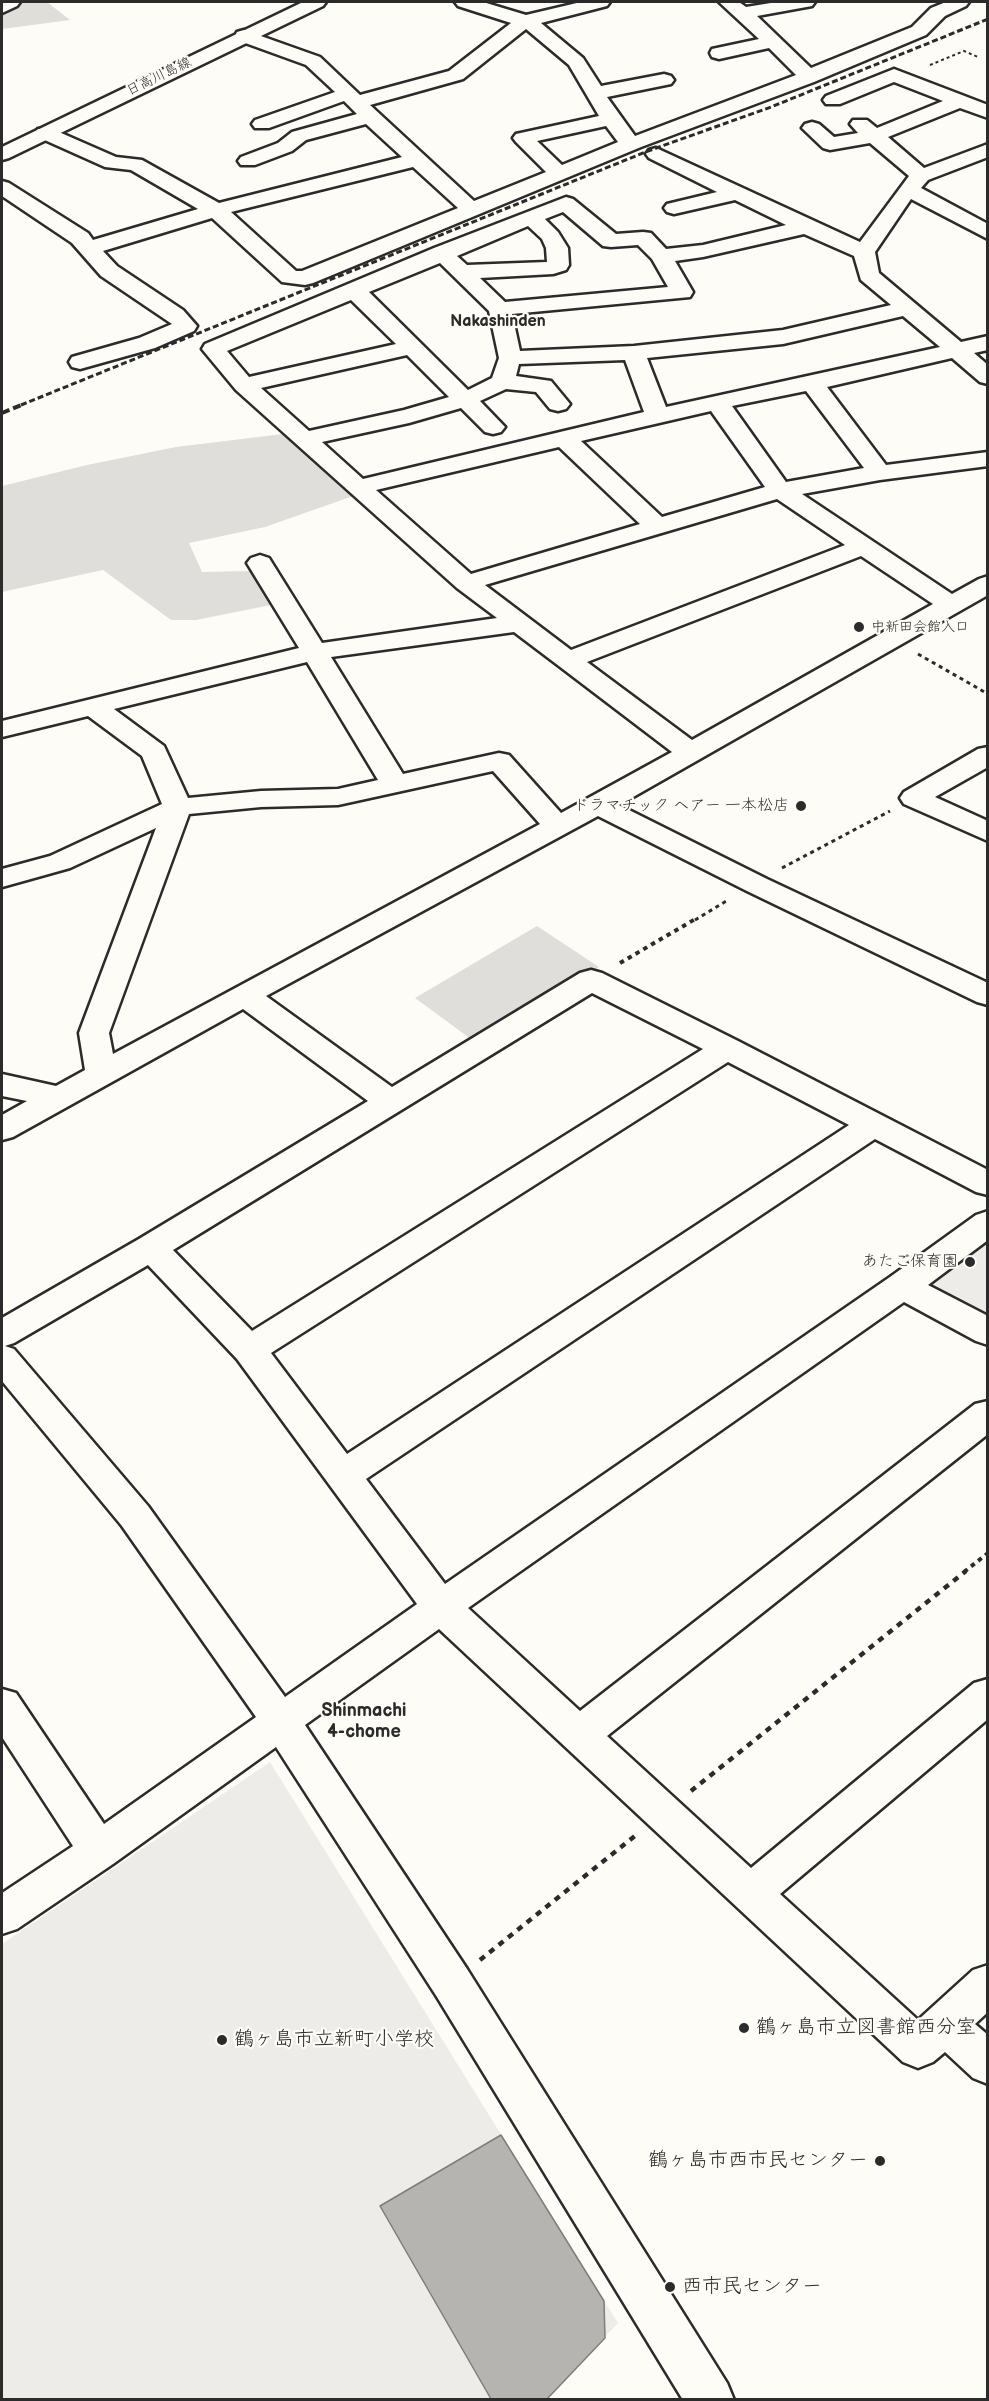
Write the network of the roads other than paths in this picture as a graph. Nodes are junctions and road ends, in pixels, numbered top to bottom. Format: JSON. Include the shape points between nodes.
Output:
{"nodes":[{"id":1,"x":11,"y":2,"type":"edge"},
{"id":2,"x":317,"y":2,"type":"edge"},
{"id":3,"x":464,"y":2,"type":"edge"},
{"id":4,"x":601,"y":2,"type":"edge"},
{"id":5,"x":806,"y":2,"type":"edge"},
{"id":6,"x":960,"y":2,"type":"edge"},
{"id":7,"x":2,"y":7,"type":"edge"},
{"id":8,"x":735,"y":7,"type":"edge"},
{"id":9,"x":525,"y":21,"type":"junction"},
{"id":10,"x":244,"y":36,"type":"junction"},
{"id":11,"x":772,"y":42,"type":"junction"},
{"id":12,"x":719,"y":53,"type":"dead end"},
{"id":13,"x":806,"y":74,"type":"junction"},
{"id":14,"x":664,"y":80,"type":"dead end"},
{"id":15,"x":595,"y":93,"type":"junction"},
{"id":16,"x":351,"y":98,"type":"junction"},
{"id":17,"x":960,"y":102,"type":"junction"},
{"id":18,"x":987,"y":112,"type":"edge"},
{"id":19,"x":370,"y":117,"type":"junction"},
{"id":20,"x":611,"y":118,"type":"junction"},
{"id":21,"x":262,"y":124,"type":"dead end"},
{"id":22,"x":812,"y":129,"type":"dead end"},
{"id":23,"x":45,"y":133,"type":"junction"},
{"id":24,"x":874,"y":136,"type":"junction"},
{"id":25,"x":634,"y":143,"type":"junction"},
{"id":26,"x":986,"y":152,"type":"edge"},
{"id":27,"x":2,"y":154,"type":"edge"},
{"id":28,"x":656,"y":154,"type":"dead end"},
{"id":29,"x":415,"y":160,"type":"junction"},
{"id":30,"x":248,"y":161,"type":"dead end"},
{"id":31,"x":560,"y":174,"type":"junction"},
{"id":32,"x":914,"y":182,"type":"junction"},
{"id":33,"x":2,"y":187,"type":"edge"},
{"id":34,"x":739,"y":193,"type":"junction"},
{"id":35,"x":674,"y":208,"type":"dead end"},
{"id":36,"x":471,"y":209,"type":"junction"},
{"id":37,"x":216,"y":210,"type":"junction"},
{"id":38,"x":531,"y":217,"type":"junction"},
{"id":39,"x":806,"y":227,"type":"junction"},
{"id":40,"x":987,"y":233,"type":"edge"},
{"id":41,"x":89,"y":248,"type":"junction"},
{"id":42,"x":864,"y":252,"type":"junction"},
{"id":43,"x":442,"y":253,"type":"junction"},
{"id":44,"x":661,"y":256,"type":"junction"},
{"id":45,"x":462,"y":272,"type":"junction"},
{"id":46,"x":354,"y":290,"type":"junction"},
{"id":47,"x":907,"y":308,"type":"junction"},
{"id":48,"x":500,"y":309,"type":"junction"},
{"id":49,"x":987,"y":343,"type":"edge"},
{"id":50,"x":413,"y":347,"type":"junction"},
{"id":51,"x":956,"y":351,"type":"junction"},
{"id":52,"x":634,"y":353,"type":"junction"},
{"id":53,"x":510,"y":358,"type":"junction"},
{"id":54,"x":80,"y":362,"type":"dead end"},
{"id":55,"x":987,"y":377,"type":"edge"},
{"id":56,"x":502,"y":381,"type":"junction"},
{"id":57,"x":812,"y":383,"type":"junction"},
{"id":58,"x":244,"y":385,"type":"junction"},
{"id":59,"x":467,"y":399,"type":"junction"},
{"id":60,"x":717,"y":402,"type":"junction"},
{"id":61,"x":558,"y":404,"type":"dead end"},
{"id":62,"x":409,"y":416,"type":"junction"},
{"id":63,"x":657,"y":416,"type":"junction"},
{"id":64,"x":493,"y":427,"type":"dead end"},
{"id":65,"x":430,"y":437,"type":"dead end"},
{"id":66,"x":564,"y":438,"type":"junction"},
{"id":67,"x":305,"y":439,"type":"junction"},
{"id":68,"x":987,"y":459,"type":"edge"},
{"id":69,"x":880,"y":472,"type":"junction"},
{"id":70,"x":358,"y":487,"type":"junction"},
{"id":71,"x":780,"y":490,"type":"junction"},
{"id":72,"x":657,"y":526,"type":"junction"},
{"id":73,"x":864,"y":546,"type":"junction"},
{"id":74,"x":260,"y":563,"type":"dead end"},
{"id":75,"x":466,"y":583,"type":"junction"},
{"id":76,"x":987,"y":584,"type":"edge"},
{"id":77,"x":951,"y":605,"type":"junction"},
{"id":78,"x":519,"y":623,"type":"junction"},
{"id":79,"x":314,"y":652,"type":"junction"},
{"id":80,"x":568,"y":660,"type":"junction"},
{"id":81,"x":93,"y":707,"type":"junction"},
{"id":82,"x":2,"y":729,"type":"edge"},
{"id":83,"x":690,"y":752,"type":"junction"},
{"id":84,"x":987,"y":755,"type":"edge"},
{"id":85,"x":395,"y":784,"type":"junction"},
{"id":86,"x":598,"y":805,"type":"junction"},
{"id":87,"x":178,"y":807,"type":"junction"},
{"id":88,"x":557,"y":826,"type":"junction"},
{"id":89,"x":987,"y":832,"type":"edge"},
{"id":90,"x":2,"y":878,"type":"edge"},
{"id":91,"x":244,"y":995,"type":"junction"},
{"id":92,"x":987,"y":995,"type":"edge"},
{"id":93,"x":727,"y":1048,"type":"junction"},
{"id":94,"x":101,"y":1074,"type":"junction"},
{"id":95,"x":2,"y":1084,"type":"edge"},
{"id":96,"x":59,"y":1097,"type":"junction"},
{"id":97,"x":391,"y":1102,"type":"junction"},
{"id":98,"x":874,"y":1124,"type":"junction"},
{"id":99,"x":2,"y":1129,"type":"edge"},
{"id":100,"x":987,"y":1184,"type":"edge"},
{"id":101,"x":987,"y":1223,"type":"edge"},
{"id":102,"x":151,"y":1248,"type":"junction"},
{"id":103,"x":902,"y":1286,"type":"junction"},
{"id":104,"x":987,"y":1332,"type":"edge"},
{"id":105,"x":2,"y":1334,"type":"edge"},
{"id":106,"x":249,"y":1350,"type":"junction"},
{"id":107,"x":2,"y":1358,"type":"edge"},
{"id":108,"x":987,"y":1414,"type":"edge"},
{"id":109,"x":342,"y":1476,"type":"junction"},
{"id":110,"x":441,"y":1607,"type":"junction"},
{"id":111,"x":987,"y":1695,"type":"edge"},
{"id":112,"x":2,"y":1705,"type":"edge"},
{"id":113,"x":282,"y":1723,"type":"junction"},
{"id":114,"x":579,"y":1735,"type":"junction"},
{"id":115,"x":99,"y":1851,"type":"junction"},
{"id":116,"x":751,"y":1893,"type":"junction"},
{"id":117,"x":2,"y":1916,"type":"edge"},
{"id":118,"x":987,"y":1984,"type":"edge"},
{"id":119,"x":945,"y":2024,"type":"junction"},
{"id":120,"x":987,"y":2064,"type":"edge"},
{"id":121,"x":710,"y":2400,"type":"edge"}],
"edges":[{"from":1,"to":7,"type":"street"},
{"from":2,"to":10,"type":"street","name":"日高川島線"},
{"from":3,"to":9,"type":"street"},
{"from":4,"to":9,"type":"street"},
{"from":5,"to":8,"type":"street"},
{"from":6,"to":13,"type":"street","via":[[938,12],[919,31]]},
{"from":8,"to":11,"type":"street"},
{"from":9,"to":15,"type":"street","via":[[576,62]]},
{"from":9,"to":16,"type":"street","via":[[456,75]]},
{"from":10,"to":16,"type":"street","via":[[313,61]]},
{"from":10,"to":23,"type":"street","name":"日高川島線"},
{"from":11,"to":12,"type":"street"},
{"from":11,"to":13,"type":"street"},
{"from":13,"to":25,"type":"street","via":[[807,78]]},
{"from":14,"to":15,"type":"street"},
{"from":15,"to":20,"type":"street"},
{"from":16,"to":19,"type":"street"},
{"from":16,"to":21,"type":"street"},
{"from":17,"to":18,"type":"street"},
{"from":17,"to":24,"type":"street"},
{"from":17,"to":24,"type":"street","via":[[894,75],[829,97]]},
{"from":19,"to":29,"type":"street"},
{"from":19,"to":30,"type":"street","via":[[299,136],[285,147]]},
{"from":20,"to":25,"type":"street","via":[[626,139]]},
{"from":20,"to":31,"type":"street","via":[[523,138]]},
{"from":22,"to":24,"type":"street","via":[[830,144]]},
{"from":23,"to":27,"type":"street","name":"日高川島線"},
{"from":23,"to":37,"type":"street","via":[[112,163],[135,164]]},
{"from":24,"to":32,"type":"street"},
{"from":25,"to":31,"type":"street"},
{"from":26,"to":32,"type":"street"},
{"from":28,"to":34,"type":"street"},
{"from":29,"to":36,"type":"street"},
{"from":29,"to":37,"type":"street"},
{"from":31,"to":36,"type":"street"},
{"from":32,"to":40,"type":"street"},
{"from":32,"to":42,"type":"street"},
{"from":33,"to":41,"type":"street","via":[[80,238]]},
{"from":34,"to":35,"type":"street"},
{"from":34,"to":39,"type":"street"},
{"from":36,"to":37,"type":"street","via":[[297,279],[290,277]]},
{"from":37,"to":41,"type":"street"},
{"from":38,"to":43,"type":"street"},
{"from":38,"to":44,"type":"street","via":[[566,203],[611,241],[643,238]]},
{"from":38,"to":45,"type":"street","via":[[551,236],[557,248],[558,265]]},
{"from":39,"to":42,"type":"street"},
{"from":39,"to":44,"type":"street","via":[[703,251]]},
{"from":41,"to":54,"type":"street","via":[[109,270],[186,326],[147,343]]},
{"from":42,"to":47,"type":"street","via":[[869,275]]},
{"from":43,"to":45,"type":"street"},
{"from":43,"to":46,"type":"street"},
{"from":44,"to":48,"type":"street","via":[[682,292]]},
{"from":45,"to":48,"type":"street"},
{"from":46,"to":50,"type":"street"},
{"from":46,"to":58,"type":"street","via":[[213,349]]},
{"from":47,"to":51,"type":"street"},
{"from":47,"to":52,"type":"street","via":[[783,336]]},
{"from":48,"to":53,"type":"street"},
{"from":49,"to":51,"type":"street"},
{"from":50,"to":58,"type":"street"},
{"from":50,"to":59,"type":"street"},
{"from":51,"to":55,"type":"street"},
{"from":51,"to":57,"type":"street"},
{"from":52,"to":53,"type":"street"},
{"from":52,"to":63,"type":"street"},
{"from":53,"to":56,"type":"street"},
{"from":56,"to":59,"type":"street"},
{"from":56,"to":61,"type":"street","via":[[543,386]]},
{"from":57,"to":60,"type":"street"},
{"from":57,"to":69,"type":"street"},
{"from":58,"to":67,"type":"street"},
{"from":59,"to":62,"type":"street"},
{"from":59,"to":64,"type":"street"},
{"from":60,"to":63,"type":"street"},
{"from":60,"to":71,"type":"street"},
{"from":62,"to":65,"type":"street"},
{"from":62,"to":67,"type":"street"},
{"from":63,"to":66,"type":"street"},
{"from":66,"to":70,"type":"street"},
{"from":66,"to":72,"type":"street"},
{"from":67,"to":70,"type":"street"},
{"from":68,"to":69,"type":"street"},
{"from":69,"to":71,"type":"street"},
{"from":70,"to":75,"type":"street"},
{"from":71,"to":72,"type":"street"},
{"from":71,"to":73,"type":"street"},
{"from":72,"to":75,"type":"street"},
{"from":73,"to":77,"type":"street"},
{"from":73,"to":80,"type":"street"},
{"from":74,"to":79,"type":"street"},
{"from":75,"to":78,"type":"street"},
{"from":76,"to":77,"type":"street"},
{"from":77,"to":83,"type":"street"},
{"from":78,"to":79,"type":"street"},
{"from":78,"to":80,"type":"street"},
{"from":79,"to":81,"type":"street"},
{"from":79,"to":85,"type":"street"},
{"from":80,"to":83,"type":"street"},
{"from":81,"to":82,"type":"street"},
{"from":81,"to":87,"type":"street","via":[[154,752]]},
{"from":83,"to":86,"type":"street"},
{"from":84,"to":89,"type":"street","via":[[914,798]]},
{"from":85,"to":87,"type":"street","via":[[338,796]]},
{"from":85,"to":88,"type":"street","via":[[499,761]]},
{"from":86,"to":88,"type":"street"},
{"from":86,"to":92,"type":"street"},
{"from":87,"to":90,"type":"street","via":[[60,862]]},
{"from":87,"to":94,"type":"street","via":[[94,1033]]},
{"from":88,"to":91,"type":"street"},
{"from":91,"to":94,"type":"street"},
{"from":91,"to":97,"type":"street"},
{"from":93,"to":97,"type":"street","via":[[591,980]]},
{"from":93,"to":98,"type":"street"},
{"from":93,"to":106,"type":"street"},
{"from":94,"to":96,"type":"street"},
{"from":95,"to":96,"type":"street"},
{"from":96,"to":99,"type":"street"},
{"from":97,"to":102,"type":"street"},
{"from":98,"to":100,"type":"street"},
{"from":98,"to":109,"type":"street"},
{"from":101,"to":103,"type":"street"},
{"from":102,"to":105,"type":"street"},
{"from":102,"to":106,"type":"street"},
{"from":103,"to":104,"type":"street"},
{"from":103,"to":110,"type":"street"},
{"from":106,"to":109,"type":"street"},
{"from":107,"to":113,"type":"street","via":[[135,1516]]},
{"from":108,"to":114,"type":"street"},
{"from":109,"to":110,"type":"street"},
{"from":110,"to":113,"type":"street"},
{"from":110,"to":114,"type":"street"},
{"from":111,"to":116,"type":"street"},
{"from":112,"to":115,"type":"street"},
{"from":113,"to":115,"type":"street"},
{"from":113,"to":121,"type":"street","via":[[452,1983]]},
{"from":114,"to":116,"type":"street"},
{"from":115,"to":117,"type":"street"},
{"from":116,"to":119,"type":"street","via":[[918,2048]]},
{"from":118,"to":119,"type":"street"},
{"from":119,"to":120,"type":"street"}]}
